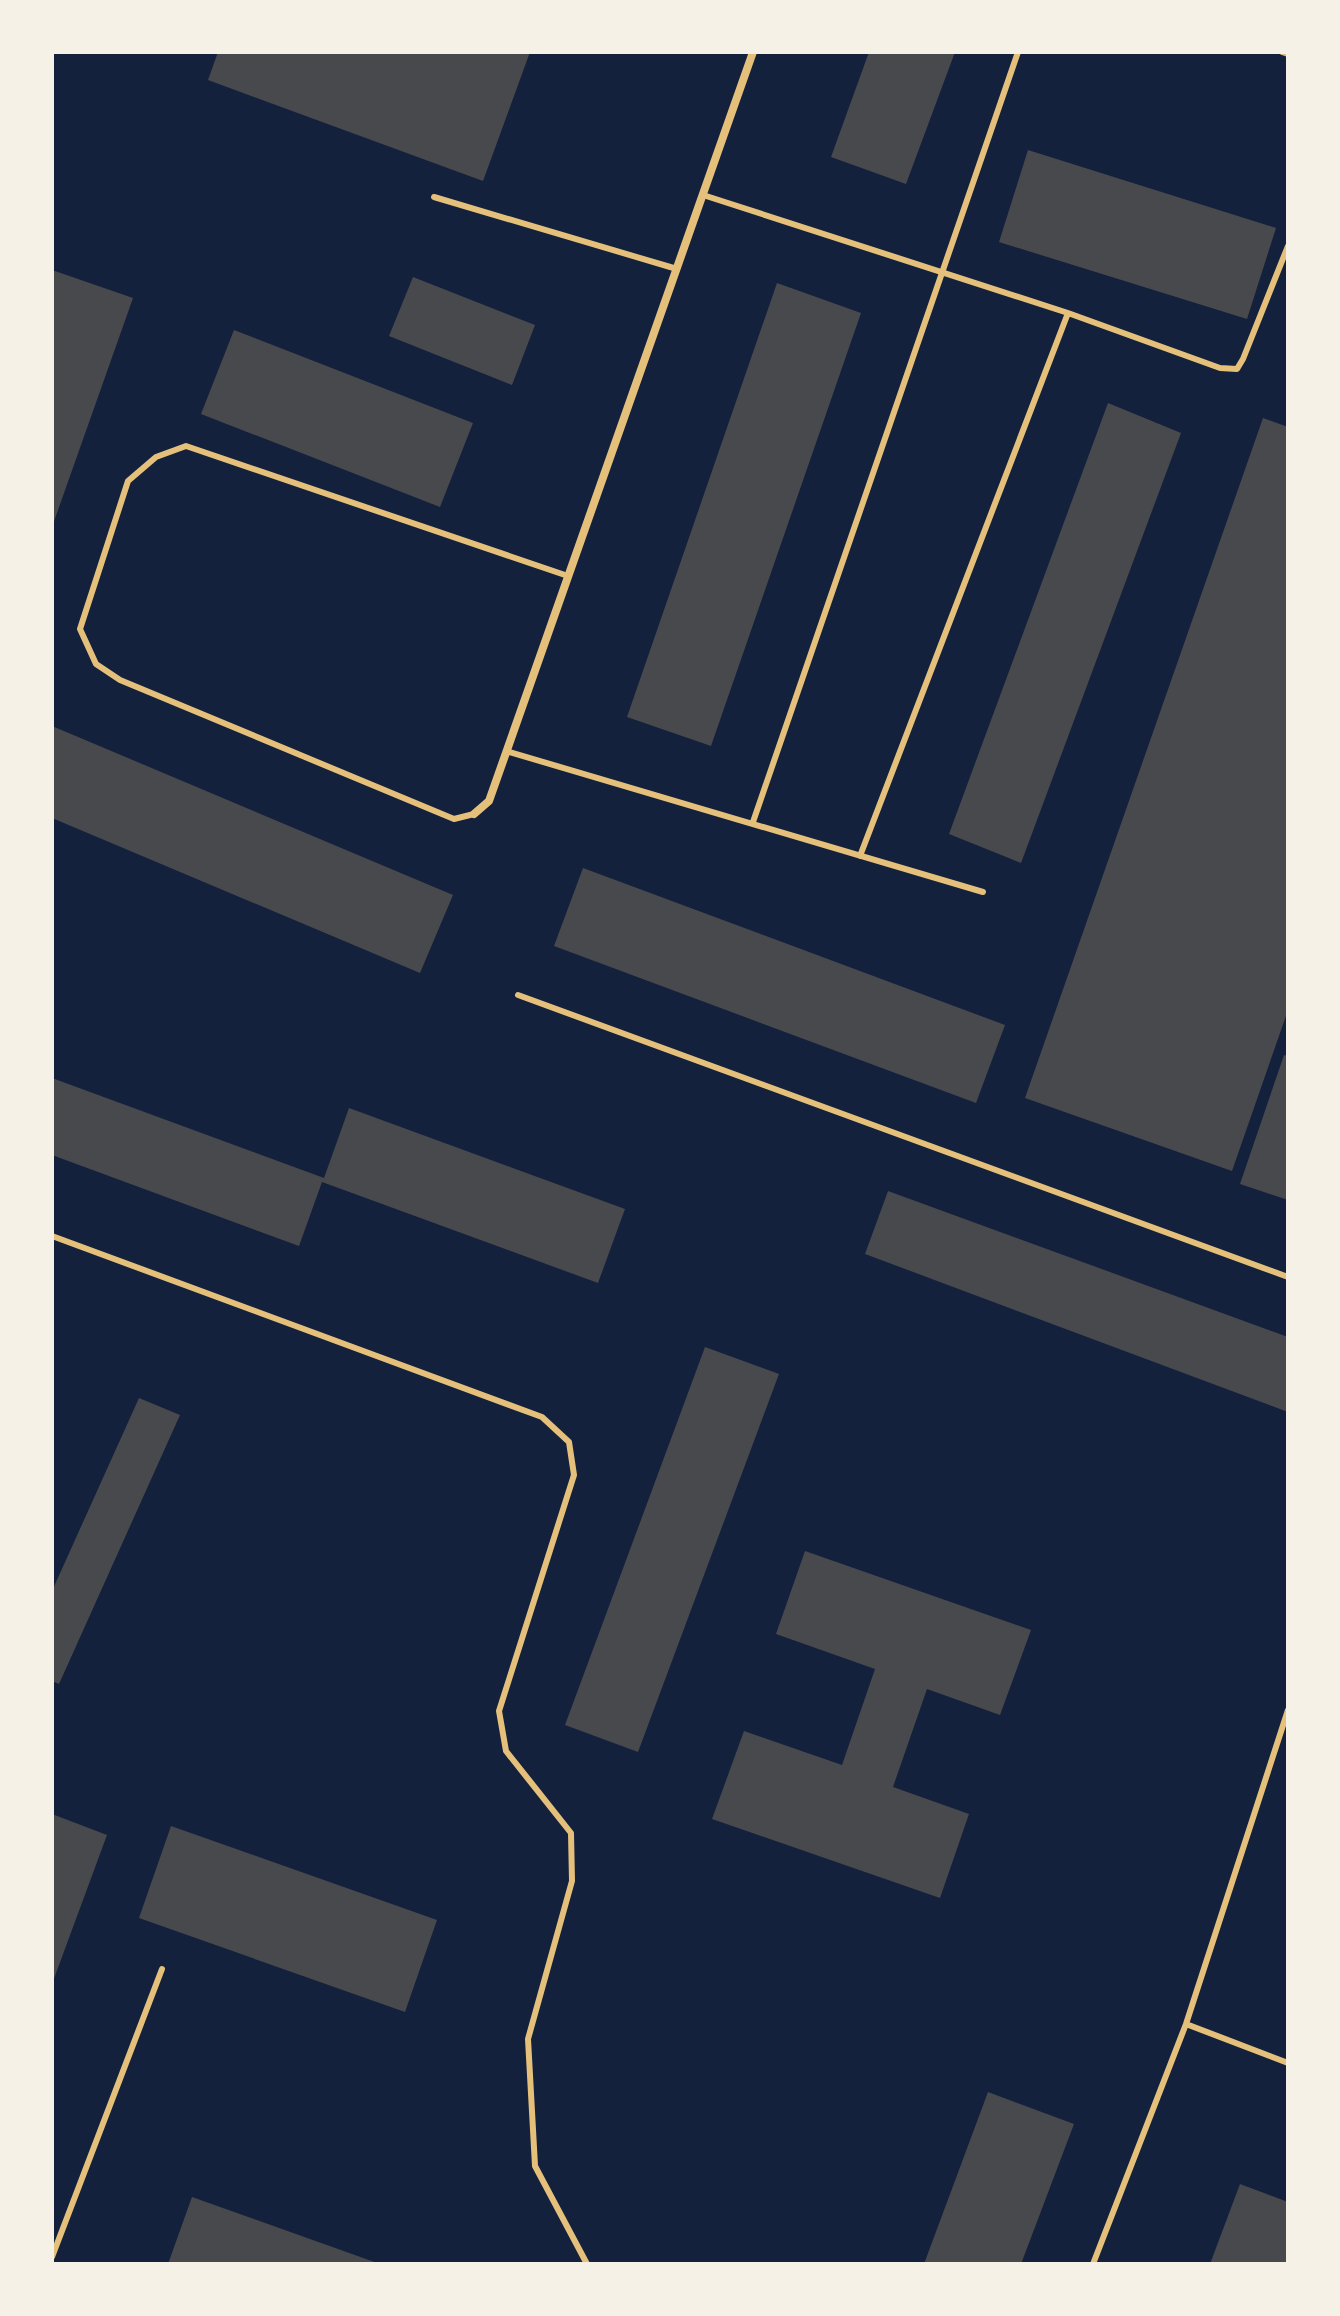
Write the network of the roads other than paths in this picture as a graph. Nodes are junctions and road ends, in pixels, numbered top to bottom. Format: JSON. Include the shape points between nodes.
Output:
{"nodes":[{"id":1,"x":753,"y":52,"type":"edge"},
{"id":2,"x":1018,"y":52,"type":"edge"},
{"id":3,"x":1282,"y":52,"type":"edge"},
{"id":4,"x":1288,"y":54,"type":"edge"},
{"id":5,"x":703,"y":195,"type":"junction"},
{"id":6,"x":434,"y":197,"type":"dead end"},
{"id":7,"x":1288,"y":246,"type":"edge"},
{"id":8,"x":677,"y":269,"type":"junction"},
{"id":9,"x":942,"y":274,"type":"junction"},
{"id":10,"x":1068,"y":313,"type":"junction"},
{"id":11,"x":568,"y":576,"type":"junction"},
{"id":12,"x":506,"y":751,"type":"junction"},
{"id":13,"x":474,"y":814,"type":"joint"},
{"id":14,"x":753,"y":822,"type":"junction"},
{"id":15,"x":860,"y":856,"type":"junction"},
{"id":16,"x":983,"y":892,"type":"dead end"},
{"id":17,"x":518,"y":995,"type":"dead end"},
{"id":18,"x":52,"y":1236,"type":"edge"},
{"id":19,"x":1288,"y":1277,"type":"edge"},
{"id":20,"x":1288,"y":1710,"type":"edge"},
{"id":21,"x":162,"y":1969,"type":"dead end"},
{"id":22,"x":1186,"y":2024,"type":"junction"},
{"id":23,"x":1288,"y":2063,"type":"edge"},
{"id":24,"x":52,"y":2257,"type":"edge"},
{"id":25,"x":587,"y":2264,"type":"edge"},
{"id":26,"x":1093,"y":2264,"type":"edge"}],
"edges":[{"from":1,"to":5,"type":"street"},
{"from":2,"to":9,"type":"lane"},
{"from":3,"to":4,"type":"lane"},
{"from":5,"to":8,"type":"street"},
{"from":5,"to":9,"type":"lane"},
{"from":6,"to":8,"type":"lane"},
{"from":7,"to":10,"type":"lane","via":[[1237,369],[1220,368]]},
{"from":8,"to":11,"type":"street"},
{"from":9,"to":10,"type":"lane"},
{"from":9,"to":14,"type":"lane"},
{"from":10,"to":15,"type":"lane"},
{"from":11,"to":12,"type":"street"},
{"from":11,"to":13,"type":"lane","via":[[186,446],[156,457],[128,481],[80,629],[96,664],[120,680],[454,819]]},
{"from":12,"to":13,"type":"street","via":[[489,801]]},
{"from":12,"to":14,"type":"lane"},
{"from":14,"to":15,"type":"lane"},
{"from":15,"to":16,"type":"lane"},
{"from":17,"to":19,"type":"lane"},
{"from":18,"to":25,"type":"lane","via":[[542,1417],[569,1442],[574,1475],[499,1711],[506,1751],[571,1833],[572,1881],[528,2039],[535,2166]]},
{"from":20,"to":22,"type":"lane"},
{"from":21,"to":24,"type":"lane"},
{"from":22,"to":23,"type":"lane"},
{"from":22,"to":26,"type":"lane"}]}
